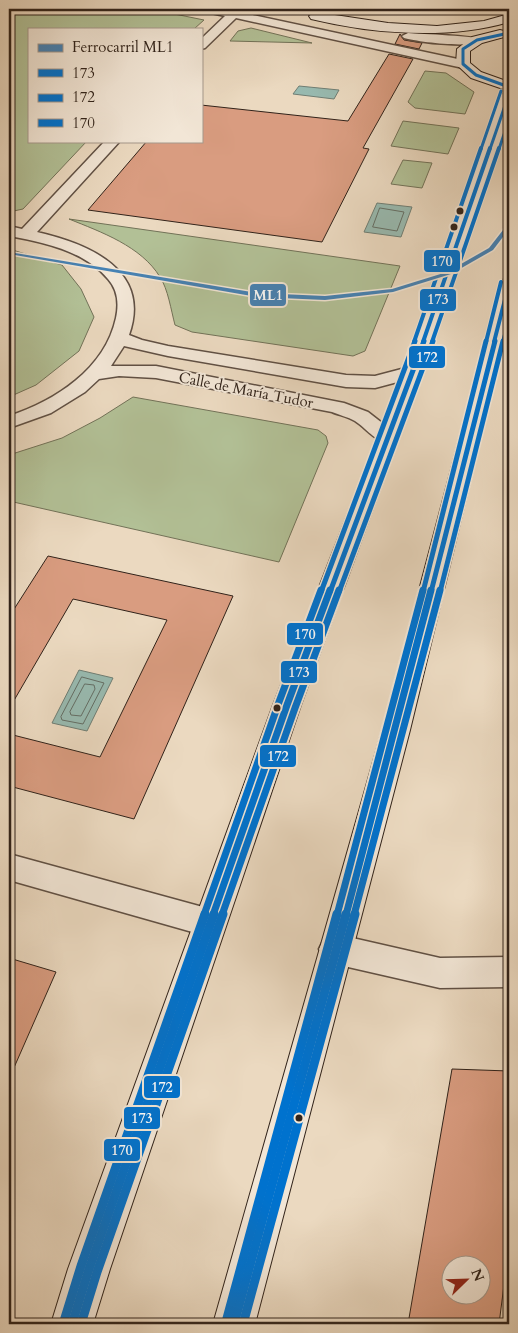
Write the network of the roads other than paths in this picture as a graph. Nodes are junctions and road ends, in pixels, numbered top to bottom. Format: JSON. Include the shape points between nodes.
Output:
{"nodes":[{"id":1,"x":206,"y":9,"type":"edge"},
{"id":2,"x":234,"y":14,"type":"junction"},
{"id":3,"x":310,"y":15,"type":"joint"},
{"id":4,"x":509,"y":18,"type":"edge"},
{"id":5,"x":509,"y":33,"type":"edge"},
{"id":6,"x":478,"y":40,"type":"junction"},
{"id":7,"x":202,"y":45,"type":"edge"},
{"id":8,"x":463,"y":64,"type":"junction"},
{"id":9,"x":509,"y":87,"type":"edge"},
{"id":10,"x":509,"y":94,"type":"edge"},
{"id":11,"x":112,"y":142,"type":"edge"},
{"id":12,"x":9,"y":231,"type":"edge"},
{"id":13,"x":26,"y":233,"type":"junction"},
{"id":14,"x":509,"y":284,"type":"edge"},
{"id":15,"x":120,"y":338,"type":"junction"},
{"id":16,"x":413,"y":372,"type":"junction"},
{"id":17,"x":96,"y":374,"type":"junction"},
{"id":18,"x":9,"y":422,"type":"edge"},
{"id":19,"x":388,"y":437,"type":"junction"},
{"id":20,"x":9,"y":867,"type":"edge"},
{"id":21,"x":210,"y":923,"type":"junction"},
{"id":22,"x":335,"y":949,"type":"junction"},
{"id":23,"x":509,"y":972,"type":"edge"},
{"id":24,"x":72,"y":1324,"type":"edge"},
{"id":25,"x":234,"y":1324,"type":"edge"}],
"edges":[{"from":1,"to":2,"type":"street"},
{"from":2,"to":7,"type":"street"},
{"from":2,"to":8,"type":"street"},
{"from":3,"to":4,"type":"street","via":[[436,30],[470,28]]},
{"from":3,"to":6,"type":"street","via":[[378,31],[438,40]]},
{"from":5,"to":6,"type":"street"},
{"from":6,"to":8,"type":"street","via":[[463,49]]},
{"from":8,"to":9,"type":"street","via":[[476,74]]},
{"from":10,"to":16,"type":"street"},
{"from":11,"to":13,"type":"street"},
{"from":12,"to":13,"type":"street","name":"Calle de María Tudor"},
{"from":13,"to":15,"type":"street","name":"Calle de María Tudor","via":[[57,241],[104,265],[123,288],[128,307]]},
{"from":14,"to":22,"type":"street","via":[[396,730]]},
{"from":15,"to":16,"type":"street","name":"Calle de María Tudor","via":[[168,351],[346,381],[375,382]]},
{"from":15,"to":17,"type":"street","name":"Calle de María Tudor"},
{"from":16,"to":19,"type":"street"},
{"from":17,"to":18,"type":"street","name":"Calle de María Tudor","via":[[67,395]]},
{"from":17,"to":19,"type":"street","name":"Calle de María Tudor","via":[[120,370],[156,372],[337,407],[361,416]]},
{"from":19,"to":21,"type":"street"},
{"from":20,"to":21,"type":"street"},
{"from":21,"to":24,"type":"street"},
{"from":22,"to":23,"type":"street","via":[[440,973]]},
{"from":22,"to":25,"type":"street"}]}
